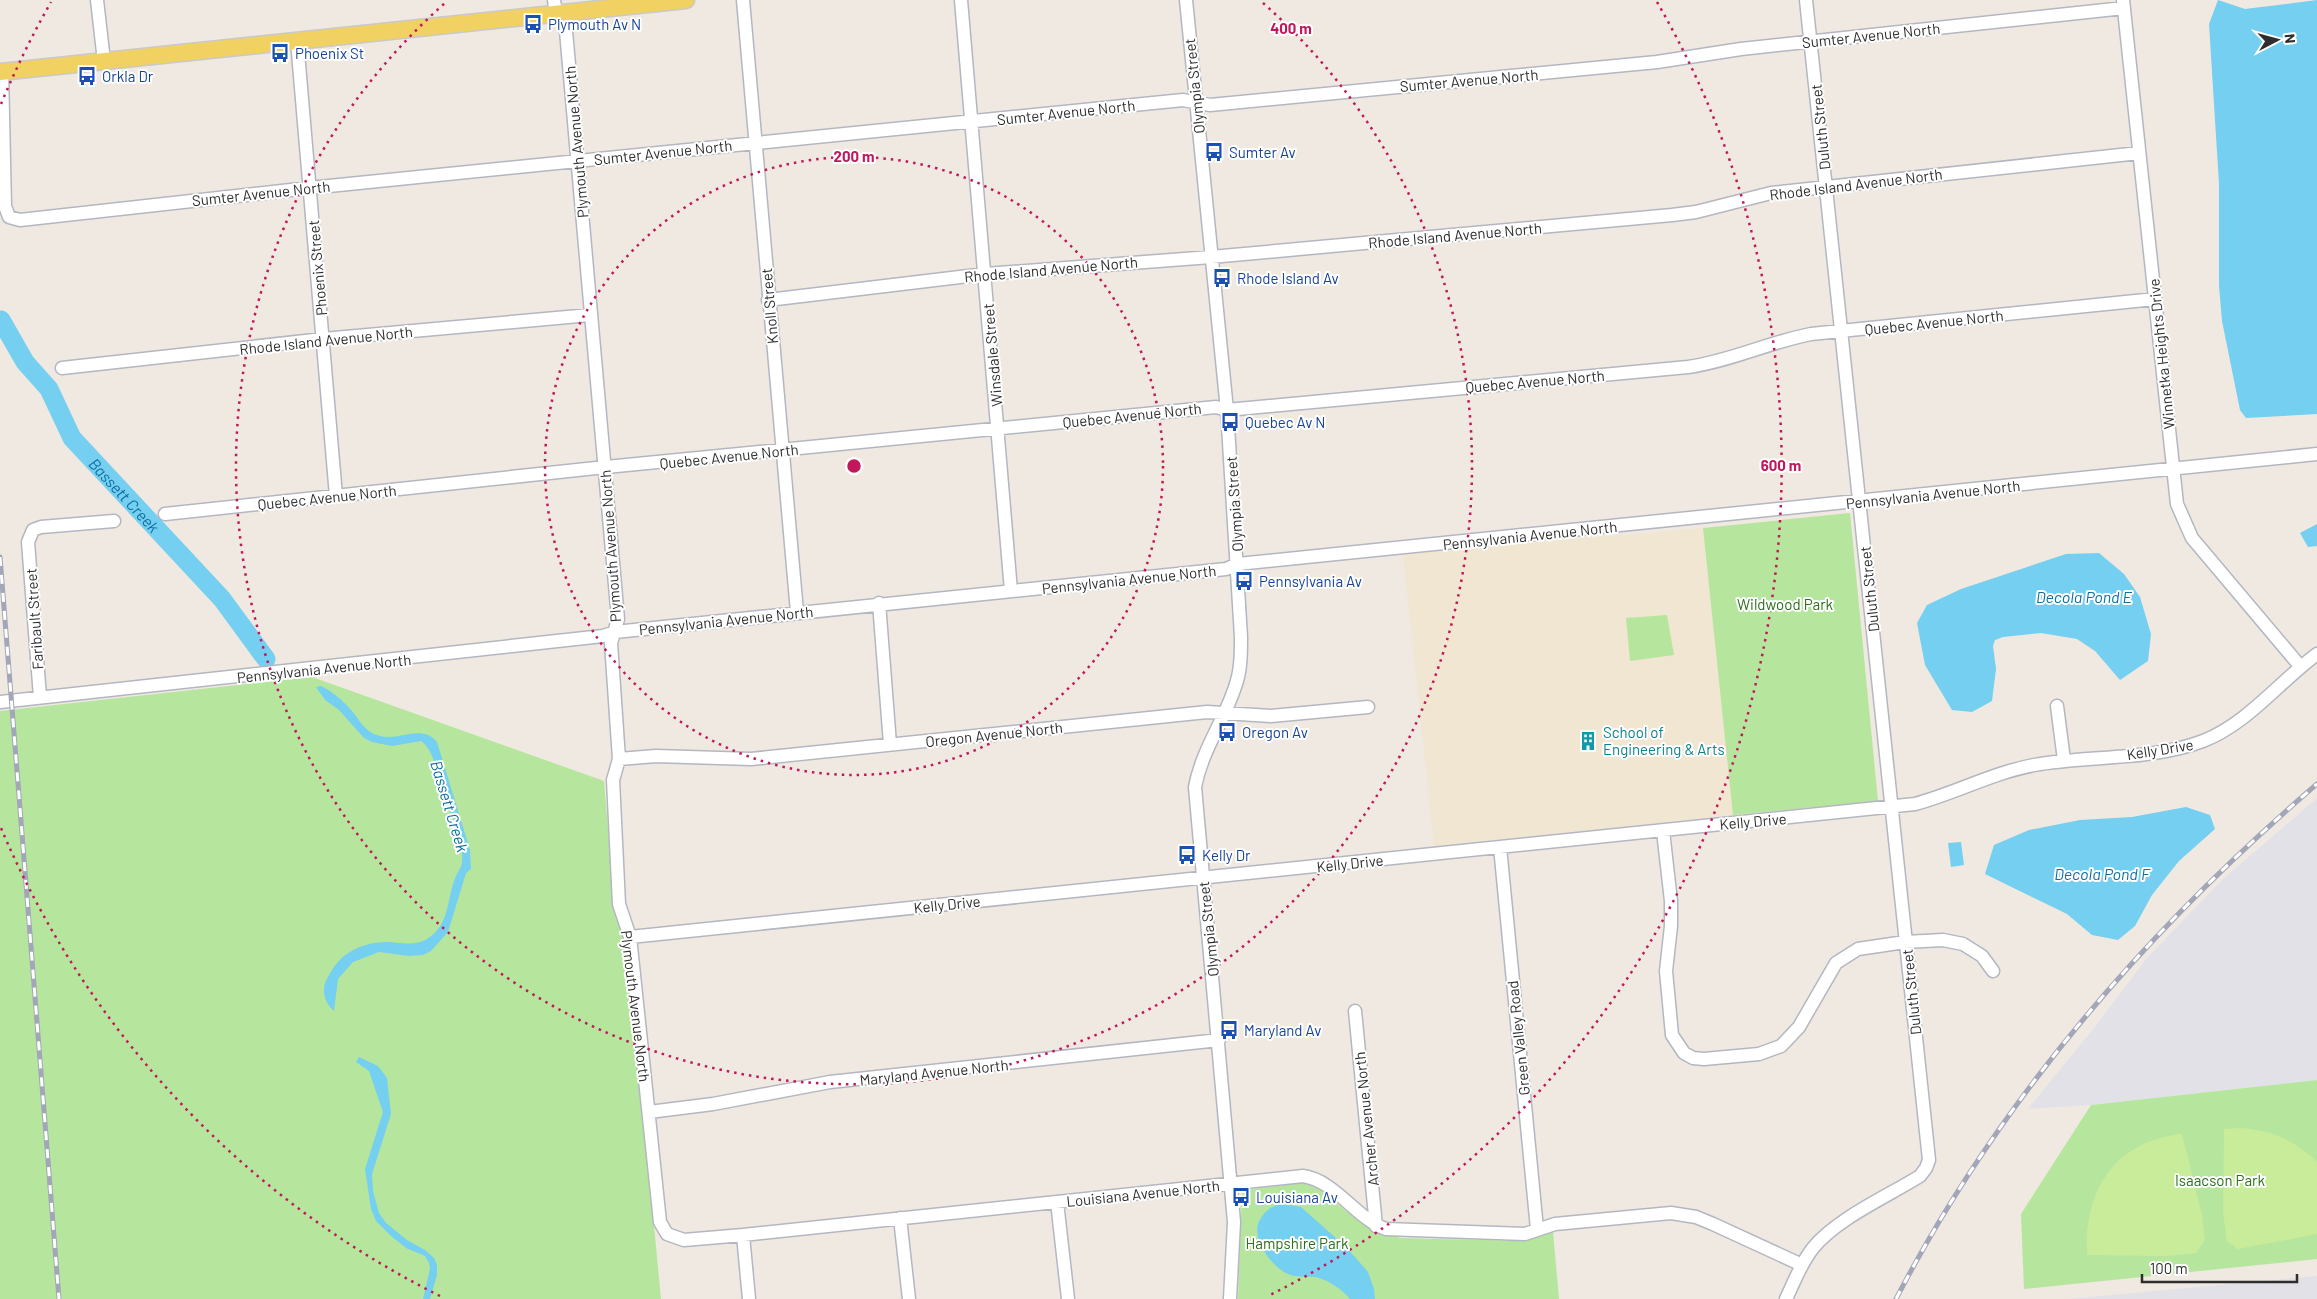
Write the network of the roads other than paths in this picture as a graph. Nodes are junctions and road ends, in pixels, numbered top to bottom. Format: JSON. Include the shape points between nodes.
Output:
{"nodes":[{"id":1,"x":97,"y":0,"type":"edge"},
{"id":2,"x":686,"y":0,"type":"edge"},
{"id":3,"x":743,"y":0,"type":"edge"},
{"id":4,"x":961,"y":0,"type":"edge"},
{"id":5,"x":1186,"y":0,"type":"edge"},
{"id":6,"x":1806,"y":0,"type":"edge"},
{"id":7,"x":2123,"y":4,"type":"edge"},
{"id":8,"x":555,"y":6,"type":"edge"},
{"id":9,"x":566,"y":31,"type":"dead end"},
{"id":10,"x":297,"y":40,"type":"junction"},
{"id":11,"x":1810,"y":41,"type":"junction"},
{"id":12,"x":104,"y":61,"type":"junction"},
{"id":13,"x":1,"y":72,"type":"edge"},
{"id":14,"x":1196,"y":102,"type":"junction"},
{"id":15,"x":972,"y":121,"type":"junction"},
{"id":16,"x":757,"y":143,"type":"junction"},
{"id":17,"x":2139,"y":154,"type":"junction"},
{"id":18,"x":577,"y":160,"type":"junction"},
{"id":19,"x":1826,"y":186,"type":"junction"},
{"id":20,"x":309,"y":188,"type":"junction"},
{"id":21,"x":1211,"y":257,"type":"junction"},
{"id":22,"x":985,"y":274,"type":"junction"},
{"id":23,"x":2155,"y":299,"type":"junction"},
{"id":24,"x":768,"y":300,"type":"junction"},
{"id":25,"x":590,"y":315,"type":"junction"},
{"id":26,"x":1842,"y":332,"type":"junction"},
{"id":27,"x":323,"y":339,"type":"junction"},
{"id":28,"x":62,"y":368,"type":"dead end"},
{"id":29,"x":1227,"y":410,"type":"junction"},
{"id":30,"x":998,"y":429,"type":"junction"},
{"id":31,"x":783,"y":450,"type":"junction"},
{"id":32,"x":2317,"y":454,"type":"edge"},
{"id":33,"x":605,"y":468,"type":"junction"},
{"id":34,"x":2173,"y":469,"type":"junction"},
{"id":35,"x":336,"y":496,"type":"junction"},
{"id":36,"x":1860,"y":502,"type":"junction"},
{"id":37,"x":165,"y":514,"type":"dead end"},
{"id":38,"x":114,"y":521,"type":"dead end"},
{"id":39,"x":1238,"y":564,"type":"junction"},
{"id":40,"x":1011,"y":591,"type":"junction"},
{"id":41,"x":879,"y":603,"type":"junction"},
{"id":42,"x":798,"y":612,"type":"junction"},
{"id":43,"x":615,"y":632,"type":"junction"},
{"id":44,"x":2317,"y":654,"type":"edge"},
{"id":45,"x":2300,"y":666,"type":"junction"},
{"id":46,"x":40,"y":697,"type":"junction"},
{"id":47,"x":0,"y":702,"type":"edge"},
{"id":48,"x":2057,"y":706,"type":"dead end"},
{"id":49,"x":1368,"y":707,"type":"dead end"},
{"id":50,"x":1223,"y":713,"type":"junction"},
{"id":51,"x":890,"y":744,"type":"junction"},
{"id":52,"x":619,"y":759,"type":"junction"},
{"id":53,"x":2064,"y":760,"type":"junction"},
{"id":54,"x":1892,"y":807,"type":"junction"},
{"id":55,"x":1663,"y":831,"type":"junction"},
{"id":56,"x":1500,"y":847,"type":"junction"},
{"id":57,"x":1203,"y":878,"type":"junction"},
{"id":58,"x":630,"y":937,"type":"junction"},
{"id":59,"x":1906,"y":942,"type":"junction"},
{"id":60,"x":1993,"y":971,"type":"dead end"},
{"id":61,"x":1355,"y":1011,"type":"dead end"},
{"id":62,"x":1219,"y":1040,"type":"junction"},
{"id":63,"x":650,"y":1112,"type":"junction"},
{"id":64,"x":1230,"y":1183,"type":"junction"},
{"id":65,"x":1057,"y":1202,"type":"junction"},
{"id":66,"x":900,"y":1218,"type":"junction"},
{"id":67,"x":1376,"y":1226,"type":"junction"},
{"id":68,"x":1537,"y":1230,"type":"junction"},
{"id":69,"x":667,"y":1234,"type":"joint"},
{"id":70,"x":743,"y":1235,"type":"junction"},
{"id":71,"x":1802,"y":1265,"type":"junction"},
{"id":72,"x":749,"y":1299,"type":"edge"},
{"id":73,"x":908,"y":1299,"type":"edge"},
{"id":74,"x":1068,"y":1299,"type":"edge"},
{"id":75,"x":1230,"y":1299,"type":"edge"},
{"id":76,"x":1786,"y":1299,"type":"edge"}],
"edges":[{"from":1,"to":12,"type":"street"},
{"from":2,"to":8,"type":"main road"},
{"from":3,"to":16,"type":"street","name":"Knoll Street"},
{"from":4,"to":15,"type":"street","name":"Winsdale Street"},
{"from":5,"to":14,"type":"street","name":"Olympia Street"},
{"from":6,"to":11,"type":"street","name":"Duluth Street"},
{"from":7,"to":11,"type":"street","name":"Sumter Avenue North"},
{"from":7,"to":17,"type":"street","name":"Winnetka Heights Drive"},
{"from":8,"to":10,"type":"main road"},
{"from":9,"to":18,"type":"street","name":"Plymouth Avenue North"},
{"from":10,"to":12,"type":"main road"},
{"from":10,"to":20,"type":"street","name":"Phoenix Street"},
{"from":11,"to":14,"type":"street","name":"Sumter Avenue North","via":[[1657,62],[1210,105]]},
{"from":11,"to":19,"type":"street","name":"Duluth Street"},
{"from":12,"to":13,"type":"main road"},
{"from":13,"to":20,"type":"street","name":"Sumter Avenue North","via":[[5,206],[9,217],[20,220]]},
{"from":14,"to":15,"type":"street","name":"Sumter Avenue North","via":[[1183,100]]},
{"from":14,"to":21,"type":"street","name":"Olympia Street"},
{"from":15,"to":16,"type":"street","name":"Sumter Avenue North"},
{"from":15,"to":22,"type":"street","name":"Winsdale Street"},
{"from":16,"to":18,"type":"street","name":"Sumter Avenue North"},
{"from":16,"to":24,"type":"street","name":"Knoll Street"},
{"from":17,"to":19,"type":"street","name":"Rhode Island Avenue North"},
{"from":17,"to":23,"type":"street","name":"Winnetka Heights Drive"},
{"from":18,"to":20,"type":"street","name":"Sumter Avenue North"},
{"from":18,"to":25,"type":"street","name":"Plymouth Avenue North"},
{"from":19,"to":21,"type":"street","name":"Rhode Island Avenue North","via":[[1672,215]]},
{"from":19,"to":26,"type":"street","name":"Duluth Street"},
{"from":20,"to":27,"type":"street","name":"Phoenix Street"},
{"from":21,"to":22,"type":"street","name":"Rhode Island Avenue North"},
{"from":21,"to":29,"type":"street","name":"Olympia Street"},
{"from":22,"to":24,"type":"street","name":"Rhode Island Avenue North"},
{"from":22,"to":30,"type":"street","name":"Winsdale Street"},
{"from":23,"to":26,"type":"street","name":"Quebec Avenue North"},
{"from":23,"to":34,"type":"street","name":"Winnetka Heights Drive"},
{"from":24,"to":31,"type":"street","name":"Knoll Street"},
{"from":25,"to":27,"type":"street","name":"Rhode Island Avenue North"},
{"from":25,"to":33,"type":"street","name":"Plymouth Avenue North"},
{"from":26,"to":29,"type":"street","name":"Quebec Avenue North","via":[[1787,338],[1712,364]]},
{"from":26,"to":36,"type":"street","name":"Duluth Street"},
{"from":27,"to":28,"type":"street","name":"Rhode Island Avenue North"},
{"from":27,"to":35,"type":"street","name":"Phoenix Street"},
{"from":29,"to":30,"type":"street","name":"Quebec Avenue North","via":[[1216,407]]},
{"from":29,"to":39,"type":"street","name":"Olympia Street"},
{"from":30,"to":31,"type":"street","name":"Quebec Avenue North"},
{"from":30,"to":40,"type":"street","name":"Winsdale Street"},
{"from":31,"to":33,"type":"street","name":"Quebec Avenue North"},
{"from":31,"to":42,"type":"street","name":"Knoll Street"},
{"from":32,"to":34,"type":"street","name":"Pennsylvania Avenue North"},
{"from":33,"to":35,"type":"street","name":"Quebec Avenue North"},
{"from":33,"to":43,"type":"street","name":"Plymouth Avenue North","via":[[618,618]]},
{"from":34,"to":36,"type":"street","name":"Pennsylvania Avenue North"},
{"from":34,"to":45,"type":"street","name":"Winnetka Heights Drive","via":[[2177,504],[2192,538]]},
{"from":35,"to":37,"type":"street","name":"Quebec Avenue North"},
{"from":36,"to":39,"type":"street","name":"Pennsylvania Avenue North"},
{"from":36,"to":54,"type":"street","name":"Duluth Street"},
{"from":38,"to":46,"type":"street","name":"Faribault Street","via":[[33,530],[28,542]]},
{"from":39,"to":40,"type":"street","name":"Pennsylvania Avenue North","via":[[1226,569]]},
{"from":39,"to":50,"type":"street","name":"Olympia Street","via":[[1240,671]]},
{"from":40,"to":41,"type":"street","name":"Pennsylvania Avenue North"},
{"from":41,"to":42,"type":"street","name":"Pennsylvania Avenue North"},
{"from":41,"to":51,"type":"street"},
{"from":42,"to":43,"type":"street","name":"Pennsylvania Avenue North"},
{"from":43,"to":46,"type":"street","name":"Pennsylvania Avenue North","via":[[604,636],[398,660]]},
{"from":43,"to":52,"type":"street","name":"Plymouth Avenue North","via":[[611,643]]},
{"from":44,"to":45,"type":"street","name":"Kelly Drive"},
{"from":45,"to":53,"type":"street","name":"Kelly Drive","via":[[2244,716],[2204,741],[2159,752]]},
{"from":46,"to":47,"type":"street","name":"Pennsylvania Avenue North"},
{"from":48,"to":53,"type":"street"},
{"from":49,"to":50,"type":"street","name":"Oregon Avenue North","via":[[1271,716]]},
{"from":50,"to":51,"type":"street","name":"Oregon Avenue North"},
{"from":50,"to":57,"type":"street","name":"Olympia Street","via":[[1199,768],[1196,786]]},
{"from":51,"to":52,"type":"street","name":"Oregon Avenue North","via":[[751,759],[656,756]]},
{"from":52,"to":58,"type":"street","name":"Plymouth Avenue North","via":[[613,780],[619,904]]},
{"from":53,"to":54,"type":"street","name":"Kelly Drive","via":[[2011,769],[1942,797]]},
{"from":54,"to":55,"type":"street","name":"Kelly Drive"},
{"from":54,"to":59,"type":"street","name":"Duluth Street"},
{"from":55,"to":56,"type":"street","name":"Kelly Drive"},
{"from":55,"to":59,"type":"street","via":[[1671,901],[1666,971],[1672,1035],[1684,1053],[1693,1058],[1759,1054],[1781,1046],[1795,1032],[1828,973],[1846,955],[1871,946]]},
{"from":56,"to":57,"type":"street","name":"Kelly Drive"},
{"from":56,"to":68,"type":"street","name":"Green Valley Road"},
{"from":57,"to":58,"type":"street","name":"Kelly Drive"},
{"from":57,"to":62,"type":"street","name":"Olympia Street"},
{"from":58,"to":63,"type":"street","name":"Plymouth Avenue North"},
{"from":59,"to":60,"type":"street","via":[[1943,940],[1963,944],[1982,956]]},
{"from":59,"to":71,"type":"street","name":"Duluth Street","via":[[1928,1160],[1926,1168],[1920,1176],[1821,1238]]},
{"from":61,"to":67,"type":"street","name":"Archer Avenue North"},
{"from":62,"to":63,"type":"street","name":"Maryland Avenue North","via":[[830,1082]]},
{"from":62,"to":64,"type":"street","name":"Olympia Street"},
{"from":63,"to":69,"type":"street","name":"Plymouth Avenue North","via":[[660,1222]]},
{"from":64,"to":65,"type":"street","name":"Louisiana Avenue North"},
{"from":64,"to":67,"type":"street","name":"Louisiana Avenue North","via":[[1293,1176],[1314,1178]]},
{"from":64,"to":75,"type":"street","name":"Olympia Street","via":[[1234,1222]]},
{"from":65,"to":66,"type":"street","name":"Louisiana Avenue North"},
{"from":65,"to":74,"type":"street"},
{"from":66,"to":70,"type":"street","name":"Louisiana Avenue North"},
{"from":66,"to":73,"type":"street"},
{"from":67,"to":68,"type":"street","name":"Louisiana Avenue North","via":[[1400,1231],[1478,1233],[1525,1234]]},
{"from":68,"to":71,"type":"street","name":"Louisiana Avenue North","via":[[1555,1224],[1671,1213],[1696,1217]]},
{"from":69,"to":70,"type":"street","name":"Louisiana Avenue North","via":[[684,1240]]},
{"from":70,"to":72,"type":"street"},
{"from":71,"to":76,"type":"street"}]}
